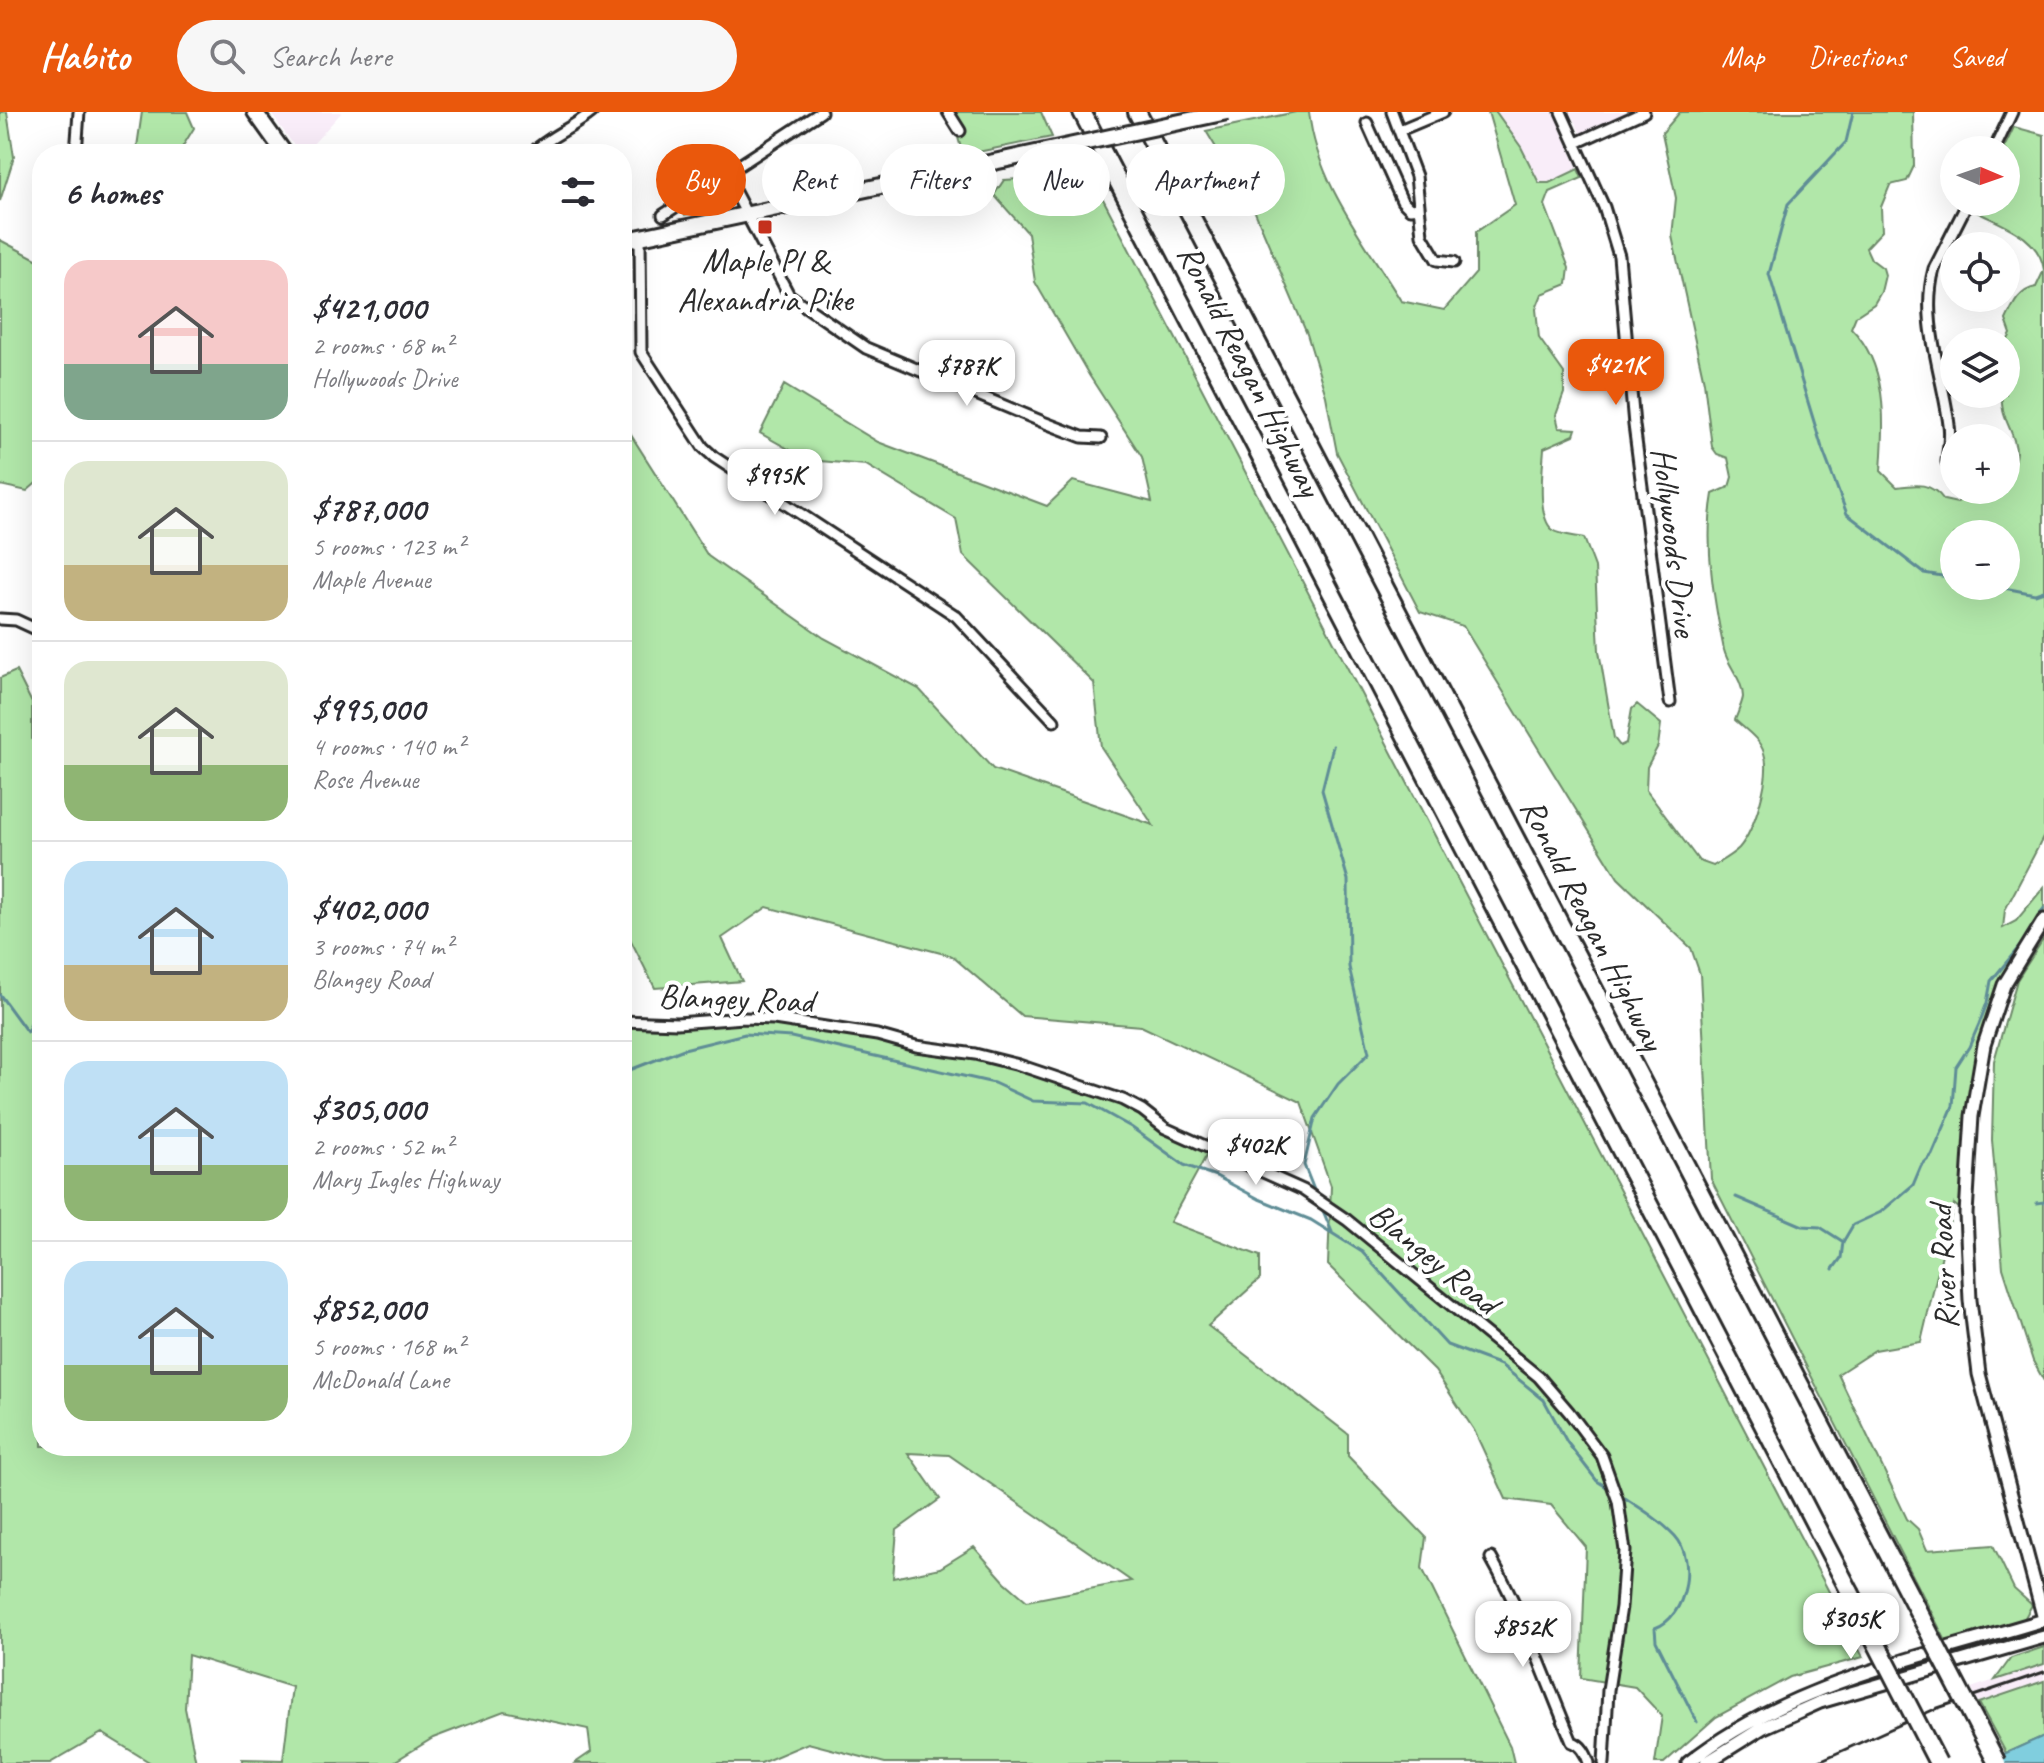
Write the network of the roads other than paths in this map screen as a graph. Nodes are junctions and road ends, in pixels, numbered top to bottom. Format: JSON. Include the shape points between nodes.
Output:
{"nodes":[{"id":1,"x":79,"y":112,"type":"edge"},
{"id":2,"x":255,"y":112,"type":"edge"},
{"id":3,"x":592,"y":112,"type":"edge"},
{"id":4,"x":821,"y":112,"type":"edge"},
{"id":5,"x":948,"y":112,"type":"edge"},
{"id":6,"x":1082,"y":112,"type":"edge"},
{"id":7,"x":1137,"y":112,"type":"edge"},
{"id":8,"x":1227,"y":112,"type":"edge"},
{"id":9,"x":1392,"y":112,"type":"edge"},
{"id":10,"x":1443,"y":112,"type":"edge"},
{"id":11,"x":1561,"y":112,"type":"edge"},
{"id":12,"x":1644,"y":112,"type":"edge"},
{"id":13,"x":2012,"y":112,"type":"edge"},
{"id":14,"x":1367,"y":123,"type":"dead end"},
{"id":15,"x":1400,"y":130,"type":"junction"},
{"id":16,"x":960,"y":131,"type":"dead end"},
{"id":17,"x":2001,"y":136,"type":"edge"},
{"id":18,"x":1576,"y":143,"type":"junction"},
{"id":19,"x":77,"y":144,"type":"edge"},
{"id":20,"x":278,"y":144,"type":"edge"},
{"id":21,"x":540,"y":144,"type":"edge"},
{"id":22,"x":746,"y":162,"type":"edge"},
{"id":23,"x":1416,"y":184,"type":"junction"},
{"id":24,"x":1399,"y":192,"type":"junction"},
{"id":25,"x":1419,"y":208,"type":"junction"},
{"id":26,"x":746,"y":210,"type":"edge"},
{"id":27,"x":748,"y":214,"type":"junction"},
{"id":28,"x":1961,"y":216,"type":"edge"},
{"id":29,"x":640,"y":237,"type":"junction"},
{"id":30,"x":632,"y":239,"type":"edge"},
{"id":31,"x":1454,"y":262,"type":"dead end"},
{"id":32,"x":1949,"y":424,"type":"edge"},
{"id":33,"x":1101,"y":438,"type":"dead end"},
{"id":34,"x":0,"y":619,"type":"edge"},
{"id":35,"x":32,"y":627,"type":"edge"},
{"id":36,"x":1670,"y":702,"type":"dead end"},
{"id":37,"x":1054,"y":721,"type":"dead end"},
{"id":38,"x":2044,"y":920,"type":"edge"},
{"id":39,"x":632,"y":1021,"type":"edge"},
{"id":40,"x":1491,"y":1558,"type":"dead end"},
{"id":41,"x":2044,"y":1620,"type":"edge"},
{"id":42,"x":2044,"y":1637,"type":"edge"},
{"id":43,"x":1589,"y":1763,"type":"edge"},
{"id":44,"x":1604,"y":1763,"type":"edge"},
{"id":45,"x":1688,"y":1763,"type":"edge"},
{"id":46,"x":1706,"y":1763,"type":"edge"},
{"id":47,"x":1938,"y":1763,"type":"edge"},
{"id":48,"x":1997,"y":1763,"type":"edge"}],
"edges":[{"from":1,"to":19,"type":"street"},
{"from":2,"to":20,"type":"main road"},
{"from":3,"to":21,"type":"street"},
{"from":4,"to":22,"type":"street"},
{"from":5,"to":16,"type":"street"},
{"from":6,"to":47,"type":"highway","name":"Ronald Reagan Highway","bridge":true},
{"from":7,"to":48,"type":"highway","name":"Ronald Reagan Highway","bridge":true},
{"from":8,"to":27,"type":"main road","bridge":true},
{"from":9,"to":15,"type":"street"},
{"from":10,"to":15,"type":"street"},
{"from":11,"to":18,"type":"street","name":"Hollywoods Drive"},
{"from":12,"to":18,"type":"street"},
{"from":13,"to":17,"type":"street"},
{"from":14,"to":24,"type":"street"},
{"from":15,"to":23,"type":"street"},
{"from":18,"to":36,"type":"street","name":"Hollywoods Drive","via":[[1619,256],[1634,425]]},
{"from":23,"to":24,"type":"street"},
{"from":23,"to":25,"type":"street"},
{"from":24,"to":25,"type":"street","via":[[1405,206]]},
{"from":25,"to":31,"type":"street","via":[[1427,246],[1440,262]]},
{"from":26,"to":27,"type":"street"},
{"from":27,"to":29,"type":"main road"},
{"from":27,"to":33,"type":"street","via":[[789,295],[860,345],[1043,422],[1082,437]]},
{"from":28,"to":32,"type":"street","via":[[1932,279],[1932,332]]},
{"from":29,"to":30,"type":"main road"},
{"from":29,"to":37,"type":"street","via":[[641,352],[703,447],[956,616]]},
{"from":34,"to":35,"type":"street"},
{"from":38,"to":41,"type":"street","name":"River Road","via":[[2004,985],[1987,1033],[1972,1116],[1966,1214],[1979,1374]]},
{"from":39,"to":44,"type":"street","name":"Blangey Road","via":[[774,1019],[1019,1065],[1123,1100],[1176,1133],[1303,1190],[1347,1220],[1539,1377],[1602,1456],[1618,1501],[1625,1551]]},
{"from":40,"to":43,"type":"street","via":[[1523,1617],[1572,1742],[1578,1743]]},
{"from":41,"to":45,"type":"street","via":[[1787,1702],[1716,1741]]},
{"from":42,"to":46,"type":"street","via":[[1820,1702],[1785,1716]]}]}
